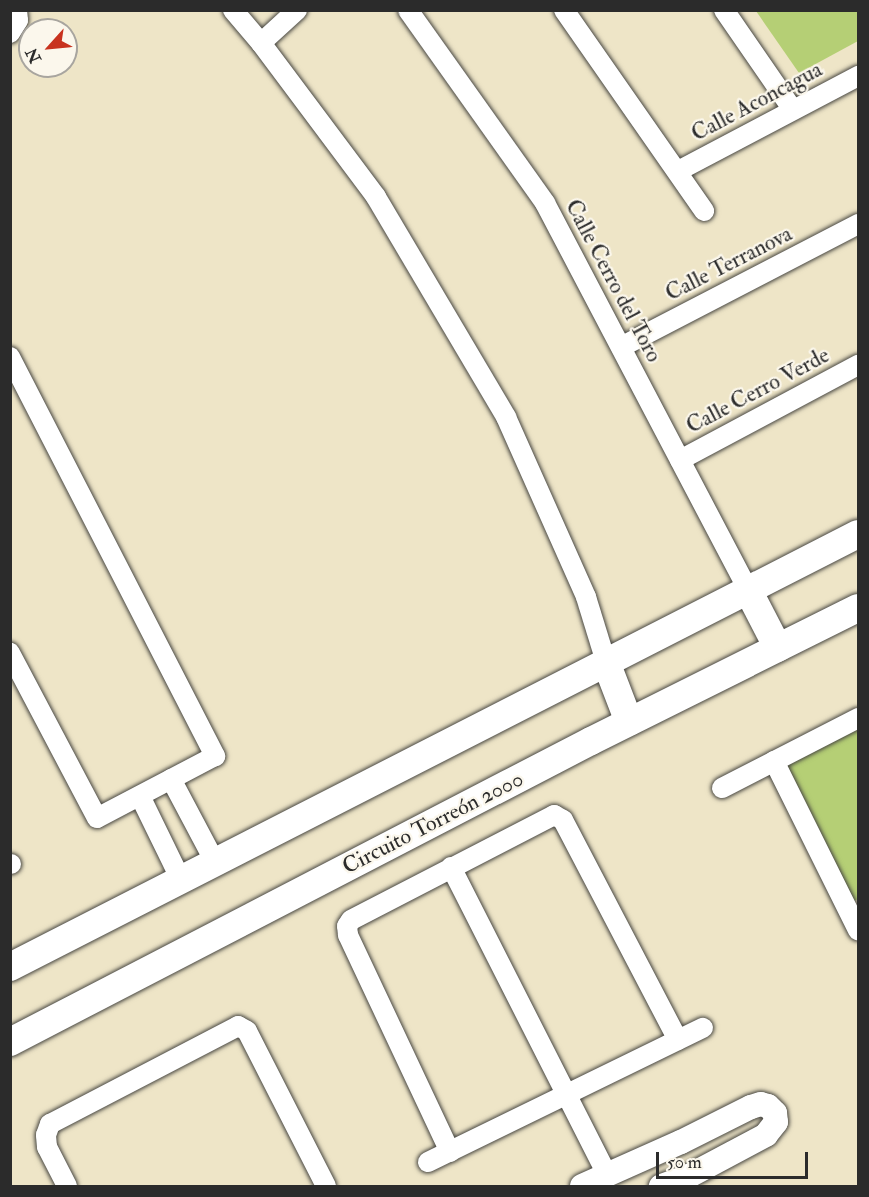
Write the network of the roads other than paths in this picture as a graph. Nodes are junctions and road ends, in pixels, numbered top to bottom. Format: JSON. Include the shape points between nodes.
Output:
{"nodes":[{"id":1,"x":17,"y":10,"type":"edge"},
{"id":2,"x":233,"y":10,"type":"edge"},
{"id":3,"x":297,"y":10,"type":"edge"},
{"id":4,"x":408,"y":10,"type":"edge"},
{"id":5,"x":564,"y":10,"type":"edge"},
{"id":6,"x":724,"y":10,"type":"edge"},
{"id":7,"x":10,"y":33,"type":"edge"},
{"id":8,"x":261,"y":43,"type":"junction"},
{"id":9,"x":858,"y":76,"type":"edge"},
{"id":10,"x":793,"y":110,"type":"junction"},
{"id":11,"x":678,"y":171,"type":"junction"},
{"id":12,"x":704,"y":211,"type":"dead end"},
{"id":13,"x":858,"y":224,"type":"edge"},
{"id":14,"x":621,"y":347,"type":"junction"},
{"id":15,"x":10,"y":357,"type":"edge"},
{"id":16,"x":858,"y":365,"type":"edge"},
{"id":17,"x":680,"y":460,"type":"junction"},
{"id":18,"x":858,"y":534,"type":"edge"},
{"id":19,"x":748,"y":590,"type":"junction"},
{"id":20,"x":858,"y":608,"type":"edge"},
{"id":21,"x":778,"y":648,"type":"junction"},
{"id":22,"x":10,"y":653,"type":"edge"},
{"id":23,"x":606,"y":662,"type":"junction"},
{"id":24,"x":858,"y":718,"type":"edge"},
{"id":25,"x":629,"y":722,"type":"junction"},
{"id":26,"x":774,"y":761,"type":"junction"},
{"id":27,"x":171,"y":779,"type":"junction"},
{"id":28,"x":722,"y":788,"type":"dead end"},
{"id":29,"x":140,"y":796,"type":"junction"},
{"id":30,"x":215,"y":862,"type":"junction"},
{"id":31,"x":451,"y":867,"type":"junction"},
{"id":32,"x":181,"y":880,"type":"junction"},
{"id":33,"x":858,"y":930,"type":"edge"},
{"id":34,"x":10,"y":967,"type":"edge"},
{"id":35,"x":703,"y":1028,"type":"dead end"},
{"id":36,"x":678,"y":1040,"type":"junction"},
{"id":37,"x":10,"y":1042,"type":"edge"},
{"id":38,"x":566,"y":1093,"type":"junction"},
{"id":39,"x":450,"y":1152,"type":"junction"},
{"id":40,"x":428,"y":1162,"type":"dead end"},
{"id":41,"x":607,"y":1174,"type":"junction"},
{"id":42,"x":691,"y":1181,"type":"edge"},
{"id":43,"x":67,"y":1186,"type":"edge"},
{"id":44,"x":326,"y":1186,"type":"edge"},
{"id":45,"x":582,"y":1186,"type":"edge"},
{"id":46,"x":661,"y":1186,"type":"edge"}],
"edges":[{"from":1,"to":7,"type":"street","via":[[18,20]]},
{"from":2,"to":8,"type":"street"},
{"from":3,"to":8,"type":"street"},
{"from":4,"to":14,"type":"street","name":"Calle Cerro del Toro","via":[[545,203]]},
{"from":5,"to":11,"type":"street"},
{"from":6,"to":10,"type":"street"},
{"from":8,"to":23,"type":"street","via":[[376,197],[506,417],[586,597]]},
{"from":9,"to":10,"type":"street","name":"Calle Aconcagua"},
{"from":10,"to":11,"type":"street","name":"Calle Aconcagua"},
{"from":11,"to":12,"type":"street"},
{"from":13,"to":14,"type":"street","name":"Calle Terranova"},
{"from":14,"to":17,"type":"street","name":"Calle Cerro del Toro"},
{"from":15,"to":27,"type":"street","via":[[216,756]]},
{"from":16,"to":17,"type":"street","name":"Calle Cerro Verde"},
{"from":17,"to":19,"type":"street","name":"Calle Cerro del Toro"},
{"from":18,"to":19,"type":"main road"},
{"from":19,"to":21,"type":"main road"},
{"from":19,"to":23,"type":"main road"},
{"from":20,"to":21,"type":"main road","name":"Circuito Torreón 2000"},
{"from":21,"to":25,"type":"main road","name":"Circuito Torreón 2000"},
{"from":22,"to":29,"type":"street","via":[[97,818]]},
{"from":23,"to":25,"type":"main road"},
{"from":23,"to":30,"type":"main road"},
{"from":24,"to":26,"type":"street"},
{"from":25,"to":37,"type":"main road","name":"Circuito Torreón 2000"},
{"from":26,"to":28,"type":"street"},
{"from":26,"to":33,"type":"street"},
{"from":27,"to":29,"type":"street"},
{"from":27,"to":30,"type":"street"},
{"from":29,"to":32,"type":"street"},
{"from":30,"to":32,"type":"main road"},
{"from":31,"to":36,"type":"street","via":[[558,816]]},
{"from":31,"to":38,"type":"street"},
{"from":31,"to":39,"type":"street","via":[[351,920],[347,926]]},
{"from":32,"to":34,"type":"main road"},
{"from":35,"to":36,"type":"street"},
{"from":36,"to":38,"type":"street"},
{"from":38,"to":39,"type":"street"},
{"from":38,"to":41,"type":"street"},
{"from":39,"to":40,"type":"street"},
{"from":41,"to":42,"type":"street","via":[[751,1107],[761,1104],[775,1113],[776,1122],[766,1135]]},
{"from":41,"to":45,"type":"street"},
{"from":42,"to":46,"type":"street"},
{"from":43,"to":44,"type":"street","via":[[47,1147],[45,1135],[50,1124],[238,1026],[247,1030]]}]}
